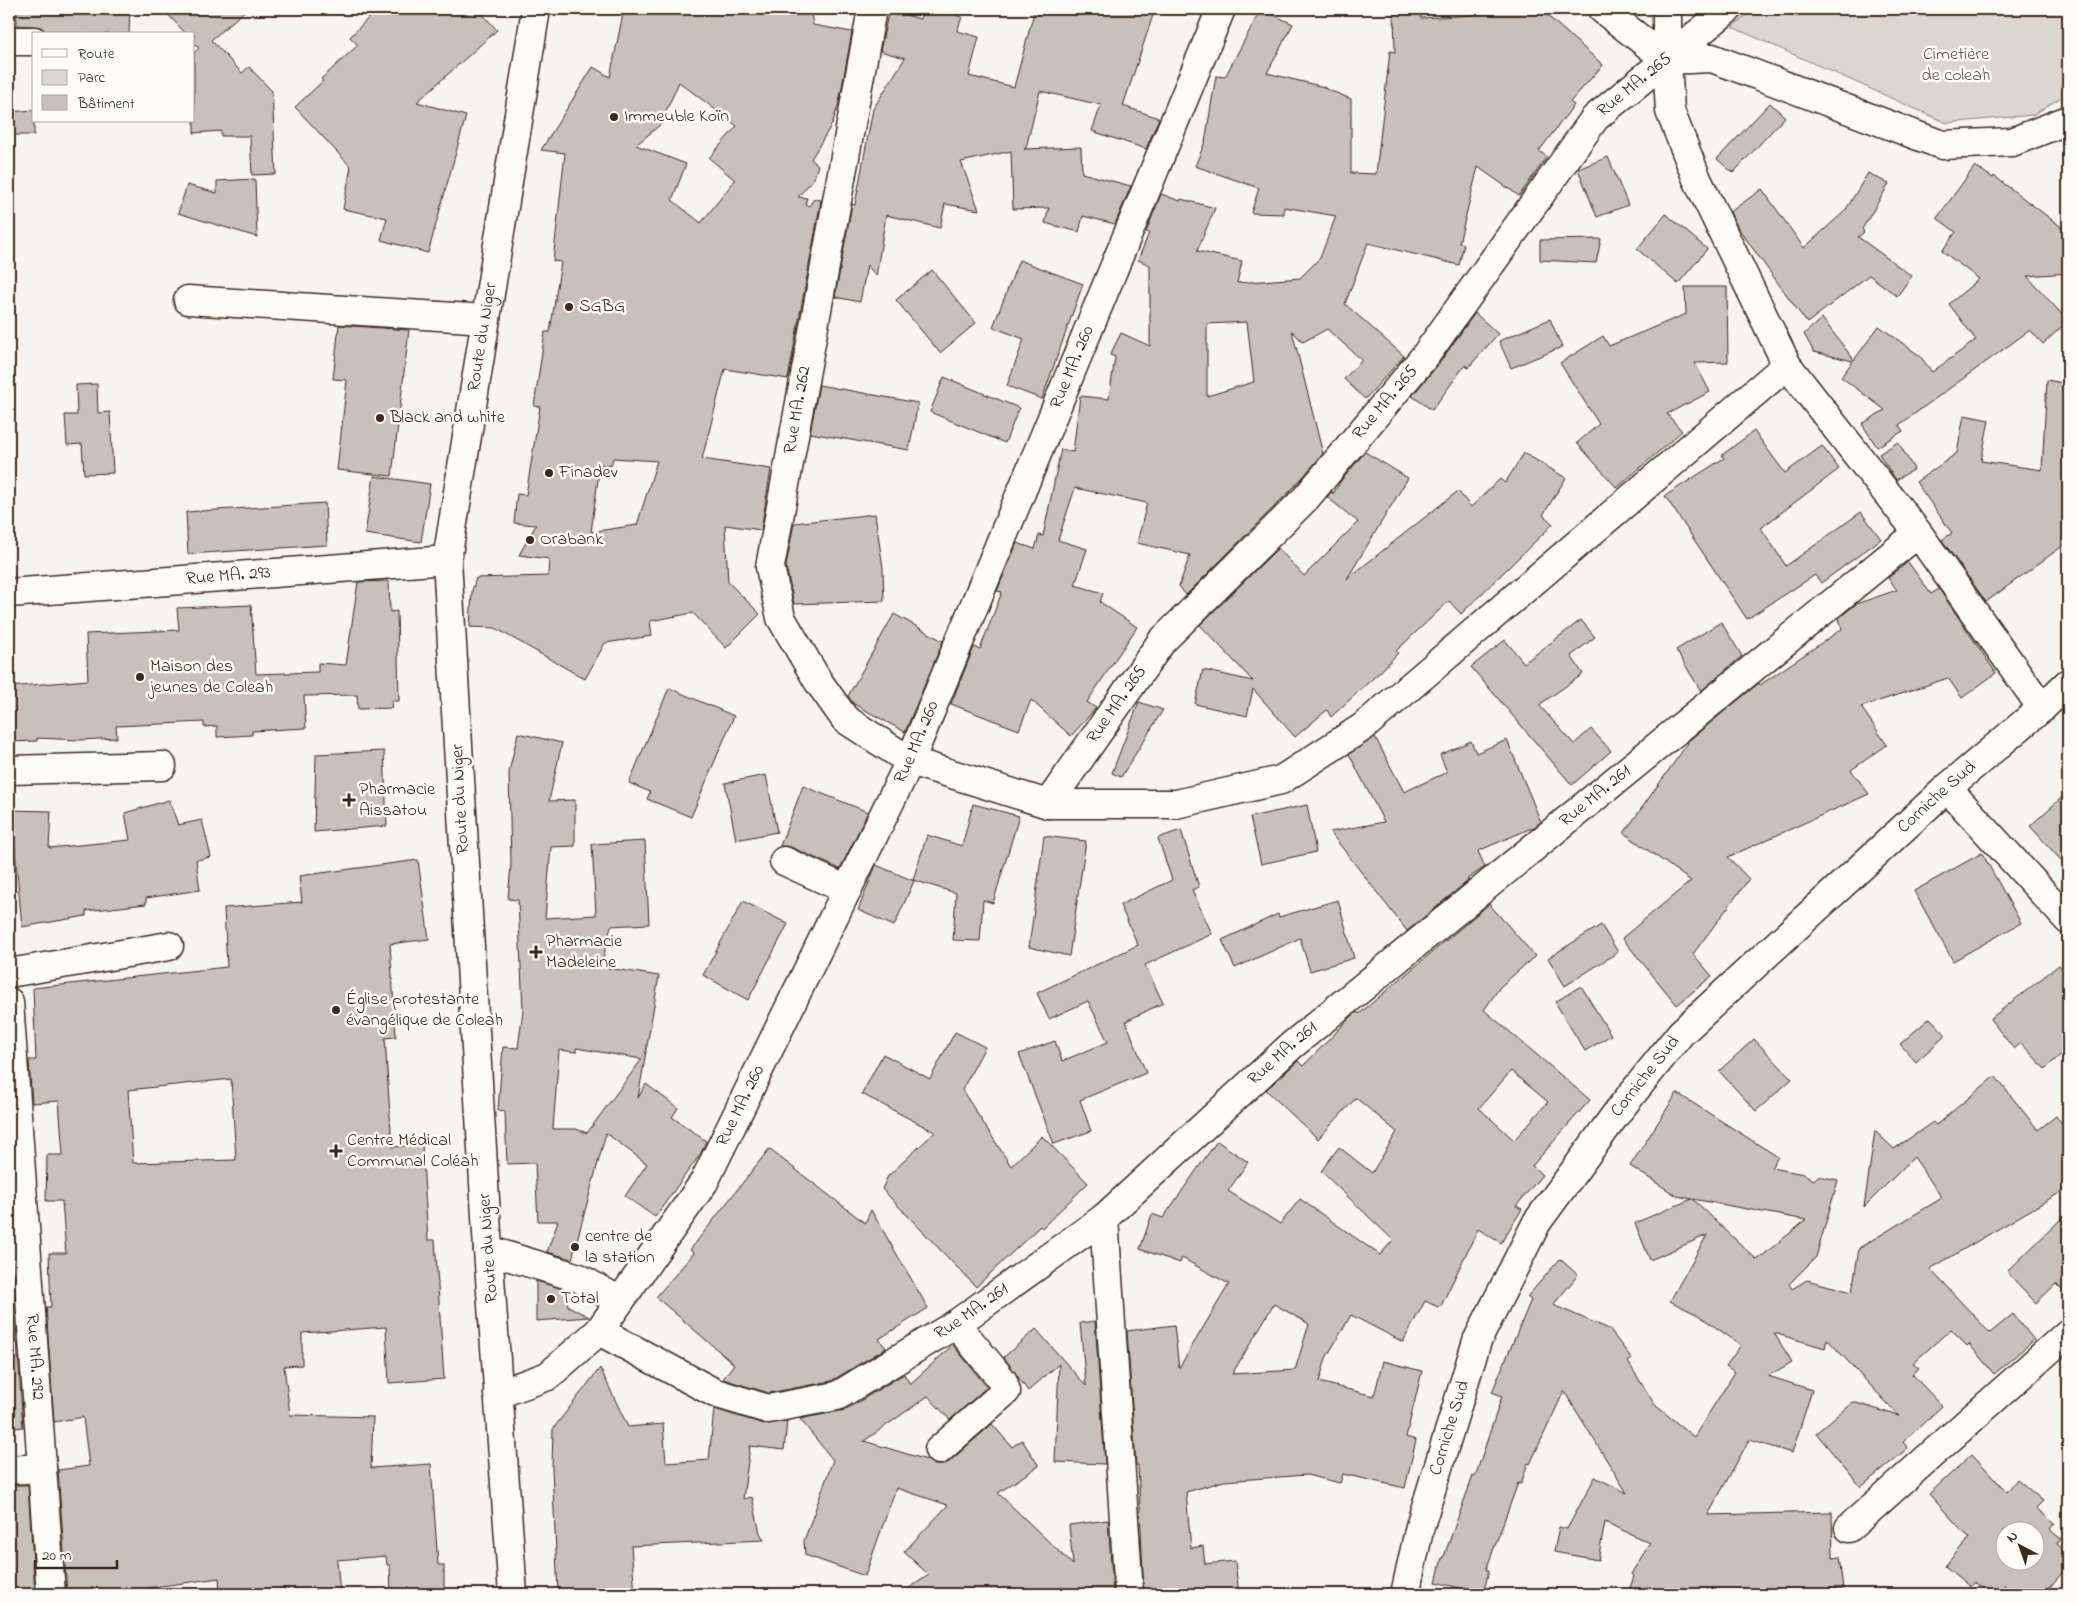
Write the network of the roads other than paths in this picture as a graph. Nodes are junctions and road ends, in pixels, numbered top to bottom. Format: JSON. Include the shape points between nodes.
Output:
{"nodes":[{"id":1,"x":536,"y":9,"type":"edge"},
{"id":2,"x":872,"y":9,"type":"edge"},
{"id":3,"x":1221,"y":9,"type":"edge"},
{"id":4,"x":1602,"y":9,"type":"edge"},
{"id":5,"x":1667,"y":9,"type":"edge"},
{"id":6,"x":1728,"y":9,"type":"edge"},
{"id":7,"x":9,"y":41,"type":"edge"},
{"id":8,"x":32,"y":41,"type":"edge"},
{"id":9,"x":1668,"y":60,"type":"junction"},
{"id":10,"x":2068,"y":120,"type":"edge"},
{"id":11,"x":188,"y":300,"type":"dead end"},
{"id":12,"x":486,"y":319,"type":"junction"},
{"id":13,"x":1787,"y":365,"type":"junction"},
{"id":14,"x":1918,"y":533,"type":"junction"},
{"id":15,"x":447,"y":560,"type":"junction"},
{"id":16,"x":9,"y":593,"type":"edge"},
{"id":17,"x":2068,"y":683,"type":"edge"},
{"id":18,"x":2042,"y":708,"type":"junction"},
{"id":19,"x":910,"y":761,"type":"junction"},
{"id":20,"x":162,"y":766,"type":"dead end"},
{"id":21,"x":9,"y":770,"type":"edge"},
{"id":22,"x":1947,"y":788,"type":"junction"},
{"id":23,"x":1048,"y":804,"type":"junction"},
{"id":24,"x":784,"y":861,"type":"dead end"},
{"id":25,"x":847,"y":890,"type":"junction"},
{"id":26,"x":2068,"y":920,"type":"edge"},
{"id":27,"x":169,"y":946,"type":"dead end"},
{"id":28,"x":9,"y":973,"type":"edge"},
{"id":29,"x":9,"y":1002,"type":"edge"},
{"id":30,"x":1104,"y":1218,"type":"junction"},
{"id":31,"x":488,"y":1250,"type":"junction"},
{"id":32,"x":620,"y":1301,"type":"junction"},
{"id":33,"x":956,"y":1324,"type":"junction"},
{"id":34,"x":599,"y":1331,"type":"junction"},
{"id":35,"x":2068,"y":1334,"type":"edge"},
{"id":36,"x":498,"y":1394,"type":"junction"},
{"id":37,"x":939,"y":1450,"type":"dead end"},
{"id":38,"x":42,"y":1468,"type":"junction"},
{"id":39,"x":9,"y":1470,"type":"edge"},
{"id":40,"x":1849,"y":1528,"type":"dead end"},
{"id":41,"x":51,"y":1594,"type":"edge"},
{"id":42,"x":512,"y":1594,"type":"edge"},
{"id":43,"x":1129,"y":1594,"type":"edge"},
{"id":44,"x":1405,"y":1594,"type":"edge"}],
"edges":[{"from":1,"to":12,"type":"street","name":"Route du Niger"},
{"from":2,"to":19,"type":"street","name":"Rue MA. 262","via":[[770,567],[781,618],[845,719]]},
{"from":3,"to":19,"type":"street","name":"Rue MA. 260"},
{"from":4,"to":9,"type":"street"},
{"from":5,"to":9,"type":"street"},
{"from":6,"to":9,"type":"street","name":"Rue MA. 265"},
{"from":7,"to":8,"type":"street"},
{"from":9,"to":10,"type":"street","via":[[1712,58],[1942,145],[2012,142]]},
{"from":9,"to":13,"type":"street","via":[[1670,111],[1697,179]]},
{"from":9,"to":23,"type":"street","name":"Rue MA. 265","via":[[1595,118],[1425,356],[1306,498],[1162,641]]},
{"from":11,"to":12,"type":"street"},
{"from":12,"to":15,"type":"street","name":"Route du Niger"},
{"from":13,"to":14,"type":"street"},
{"from":13,"to":23,"type":"street","name":"Rue MA. 262","via":[[1363,727],[1281,780],[1176,804]]},
{"from":14,"to":18,"type":"street"},
{"from":14,"to":30,"type":"street","name":"Rue MA. 261","via":[[1291,1046]]},
{"from":15,"to":16,"type":"street","name":"Rue MA. 293"},
{"from":15,"to":31,"type":"street","name":"Route du Niger"},
{"from":17,"to":18,"type":"street","name":"Corniche Sud"},
{"from":18,"to":22,"type":"street","name":"Corniche Sud"},
{"from":19,"to":23,"type":"street","name":"Rue MA. 262"},
{"from":19,"to":25,"type":"street","name":"Rue MA. 260"},
{"from":20,"to":21,"type":"street"},
{"from":22,"to":26,"type":"street"},
{"from":22,"to":44,"type":"street","name":"Corniche Sud","via":[[1681,1033],[1619,1110],[1537,1222],[1477,1341],[1420,1526]]},
{"from":24,"to":25,"type":"street"},
{"from":25,"to":32,"type":"street","name":"Rue MA. 260","via":[[704,1182]]},
{"from":27,"to":28,"type":"street"},
{"from":29,"to":38,"type":"street","name":"Rue MA. 292"},
{"from":30,"to":33,"type":"street","name":"Rue MA. 261"},
{"from":30,"to":43,"type":"street"},
{"from":31,"to":32,"type":"street","via":[[579,1278]]},
{"from":31,"to":36,"type":"street","name":"Route du Niger"},
{"from":32,"to":34,"type":"street","name":"Rue MA. 260"},
{"from":33,"to":34,"type":"street","name":"Rue MA. 261","via":[[837,1396],[768,1410],[715,1393]]},
{"from":33,"to":37,"type":"street","via":[[1003,1381],[1006,1391]]},
{"from":34,"to":36,"type":"street","name":"Rue MA. 260","via":[[548,1376]]},
{"from":35,"to":40,"type":"street"},
{"from":36,"to":42,"type":"street","name":"Route du Niger"},
{"from":38,"to":39,"type":"street"},
{"from":38,"to":41,"type":"street","name":"Rue MA. 292"}]}
